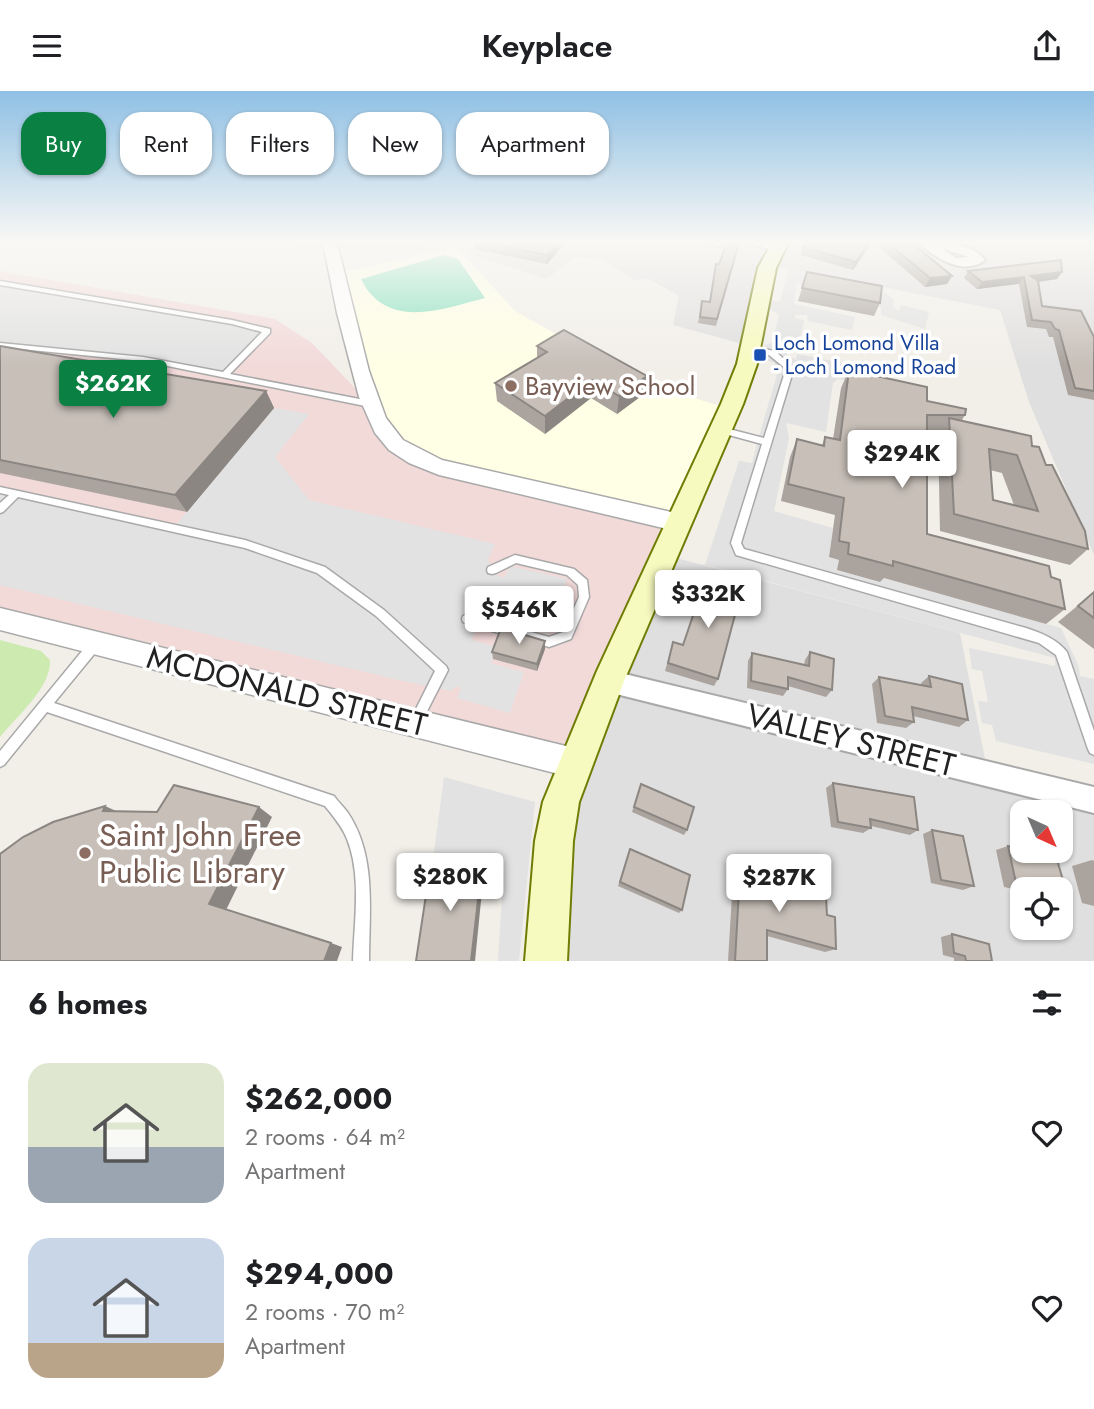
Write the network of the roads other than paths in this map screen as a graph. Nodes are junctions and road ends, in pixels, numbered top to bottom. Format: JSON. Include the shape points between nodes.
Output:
{"nodes":[{"id":1,"x":9,"y":284,"type":"edge"},
{"id":2,"x":340,"y":284,"type":"edge"},
{"id":3,"x":764,"y":284,"type":"edge"},
{"id":4,"x":0,"y":345,"type":"edge"},
{"id":5,"x":750,"y":348,"type":"junction"},
{"id":6,"x":226,"y":374,"type":"junction"},
{"id":7,"x":370,"y":404,"type":"junction"},
{"id":8,"x":721,"y":430,"type":"junction"},
{"id":9,"x":767,"y":442,"type":"junction"},
{"id":10,"x":0,"y":490,"type":"edge"},
{"id":11,"x":17,"y":493,"type":"junction"},
{"id":12,"x":0,"y":509,"type":"edge"},
{"id":13,"x":680,"y":523,"type":"junction"},
{"id":14,"x":492,"y":570,"type":"dead end"},
{"id":15,"x":0,"y":619,"type":"edge"},
{"id":16,"x":467,"y":619,"type":"dead end"},
{"id":17,"x":97,"y":643,"type":"junction"},
{"id":18,"x":608,"y":681,"type":"junction"},
{"id":19,"x":45,"y":706,"type":"junction"},
{"id":20,"x":415,"y":723,"type":"junction"},
{"id":21,"x":1094,"y":749,"type":"edge"},
{"id":22,"x":0,"y":761,"type":"edge"},
{"id":23,"x":574,"y":763,"type":"junction"},
{"id":24,"x":1094,"y":800,"type":"edge"},
{"id":25,"x":361,"y":961,"type":"edge"},
{"id":26,"x":546,"y":961,"type":"edge"}],
"edges":[{"from":1,"to":6,"type":"lane","via":[[267,331]]},
{"from":2,"to":7,"type":"street"},
{"from":3,"to":5,"type":"main road"},
{"from":4,"to":6,"type":"lane","via":[[143,359]]},
{"from":5,"to":8,"type":"main road"},
{"from":5,"to":9,"type":"lane","via":[[772,353],[790,368]]},
{"from":6,"to":7,"type":"lane"},
{"from":7,"to":13,"type":"street","via":[[384,433],[420,460]]},
{"from":8,"to":9,"type":"lane"},
{"from":8,"to":13,"type":"main road"},
{"from":9,"to":21,"type":"lane","via":[[736,543],[740,552],[1055,645],[1067,663]]},
{"from":10,"to":11,"type":"lane"},
{"from":11,"to":12,"type":"lane"},
{"from":11,"to":20,"type":"lane","via":[[245,544],[321,570],[380,614],[442,670]]},
{"from":13,"to":18,"type":"main road"},
{"from":14,"to":16,"type":"lane","via":[[515,559],[578,577],[585,593],[570,632],[549,642]]},
{"from":15,"to":17,"type":"street","name":"MCDONALD STREET"},
{"from":17,"to":19,"type":"lane"},
{"from":17,"to":20,"type":"street","name":"MCDONALD STREET"},
{"from":18,"to":23,"type":"main road"},
{"from":18,"to":24,"type":"street","name":"VALLEY STREET"},
{"from":19,"to":22,"type":"lane"},
{"from":19,"to":25,"type":"lane","via":[[329,801],[345,817],[356,839],[361,866]]},
{"from":20,"to":23,"type":"street","name":"MCDONALD STREET"},
{"from":23,"to":26,"type":"main road","via":[[554,841]]}]}
